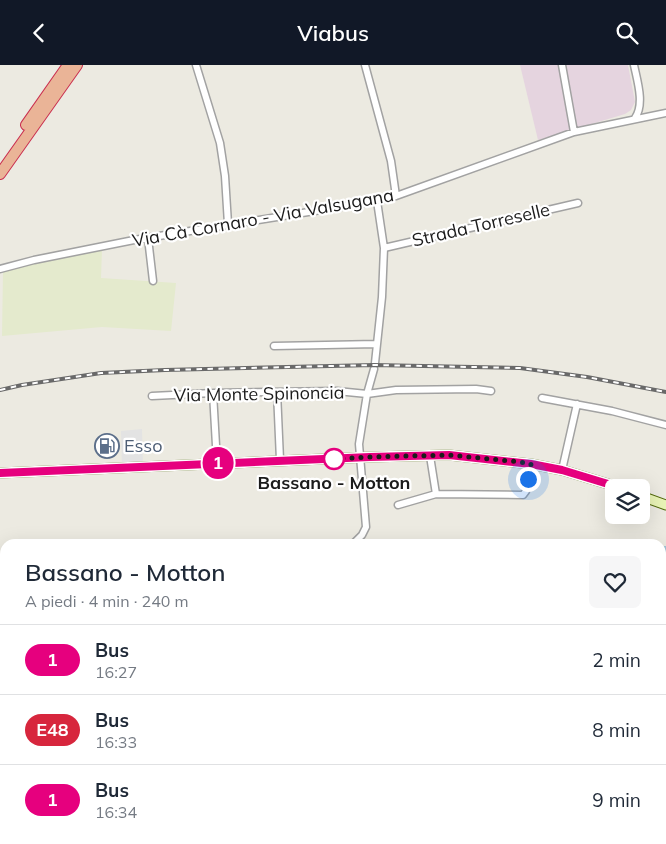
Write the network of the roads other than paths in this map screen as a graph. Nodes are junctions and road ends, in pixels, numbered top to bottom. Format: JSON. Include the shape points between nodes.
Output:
{"nodes":[{"id":1,"x":68,"y":65,"type":"edge"},
{"id":2,"x":77,"y":65,"type":"edge"},
{"id":3,"x":196,"y":65,"type":"edge"},
{"id":4,"x":365,"y":65,"type":"edge"},
{"id":5,"x":562,"y":65,"type":"edge"},
{"id":6,"x":634,"y":65,"type":"edge"},
{"id":7,"x":666,"y":113,"type":"edge"},
{"id":8,"x":636,"y":118,"type":"junction"},
{"id":9,"x":33,"y":121,"type":"junction"},
{"id":10,"x":574,"y":132,"type":"junction"},
{"id":11,"x":0,"y":163,"type":"edge"},
{"id":12,"x":0,"y":174,"type":"edge"},
{"id":13,"x":396,"y":196,"type":"junction"},
{"id":14,"x":377,"y":201,"type":"junction"},
{"id":15,"x":578,"y":203,"type":"dead end"},
{"id":16,"x":228,"y":224,"type":"junction"},
{"id":17,"x":148,"y":238,"type":"junction"},
{"id":18,"x":384,"y":248,"type":"junction"},
{"id":19,"x":0,"y":269,"type":"edge"},
{"id":20,"x":153,"y":281,"type":"dead end"},
{"id":21,"x":377,"y":344,"type":"junction"},
{"id":22,"x":274,"y":346,"type":"dead end"},
{"id":23,"x":491,"y":391,"type":"dead end"},
{"id":24,"x":277,"y":392,"type":"junction"},
{"id":25,"x":213,"y":393,"type":"junction"},
{"id":26,"x":367,"y":394,"type":"junction"},
{"id":27,"x":152,"y":397,"type":"dead end"},
{"id":28,"x":542,"y":398,"type":"dead end"},
{"id":29,"x":577,"y":404,"type":"junction"},
{"id":30,"x":666,"y":425,"type":"edge"},
{"id":31,"x":430,"y":456,"type":"junction"},
{"id":32,"x":360,"y":458,"type":"junction"},
{"id":33,"x":280,"y":460,"type":"junction"},
{"id":34,"x":218,"y":463,"type":"junction"},
{"id":35,"x":531,"y":464,"type":"junction"},
{"id":36,"x":562,"y":470,"type":"junction"},
{"id":37,"x":0,"y":473,"type":"edge"},
{"id":38,"x":605,"y":483,"type":"edge"},
{"id":39,"x":436,"y":494,"type":"junction"},
{"id":40,"x":650,"y":499,"type":"edge"},
{"id":41,"x":398,"y":505,"type":"dead end"},
{"id":42,"x":666,"y":505,"type":"edge"},
{"id":43,"x":358,"y":539,"type":"edge"}],
"edges":[{"from":1,"to":9,"type":"highway"},
{"from":2,"to":9,"type":"highway"},
{"from":3,"to":16,"type":"street","via":[[220,143]]},
{"from":4,"to":13,"type":"street","via":[[391,161]]},
{"from":5,"to":10,"type":"street"},
{"from":6,"to":8,"type":"street","via":[[640,105]]},
{"from":7,"to":8,"type":"street","name":"Via Cà Cornaro - Via Valsugana"},
{"from":8,"to":10,"type":"street","name":"Via Cà Cornaro - Via Valsugana"},
{"from":9,"to":11,"type":"highway"},
{"from":9,"to":12,"type":"highway"},
{"from":10,"to":13,"type":"street","name":"Via Cà Cornaro - Via Valsugana"},
{"from":13,"to":14,"type":"street","name":"Via Cà Cornaro - Via Valsugana"},
{"from":14,"to":16,"type":"street","name":"Via Cà Cornaro - Via Valsugana"},
{"from":14,"to":18,"type":"street"},
{"from":15,"to":18,"type":"street","name":"Strada Torreselle"},
{"from":16,"to":17,"type":"street","name":"Via Cà Cornaro - Via Valsugana"},
{"from":17,"to":19,"type":"street","name":"Via Cà Cornaro - Via Valsugana"},
{"from":17,"to":20,"type":"street"},
{"from":18,"to":21,"type":"street"},
{"from":21,"to":22,"type":"street"},
{"from":21,"to":26,"type":"street"},
{"from":23,"to":26,"type":"street","name":"Via Monte Spinoncia","via":[[396,390]]},
{"from":24,"to":25,"type":"street","name":"Via Monte Spinoncia"},
{"from":24,"to":26,"type":"street","name":"Via Monte Spinoncia"},
{"from":24,"to":33,"type":"street"},
{"from":25,"to":27,"type":"street","name":"Via Monte Spinoncia"},
{"from":25,"to":34,"type":"street"},
{"from":26,"to":32,"type":"street","via":[[359,444]]},
{"from":28,"to":29,"type":"street"},
{"from":29,"to":30,"type":"street"},
{"from":29,"to":36,"type":"street"},
{"from":31,"to":32,"type":"main road"},
{"from":31,"to":35,"type":"main road"},
{"from":31,"to":39,"type":"street"},
{"from":32,"to":33,"type":"main road"},
{"from":32,"to":43,"type":"street","via":[[366,527]]},
{"from":33,"to":34,"type":"main road"},
{"from":34,"to":37,"type":"main road"},
{"from":35,"to":36,"type":"main road"},
{"from":35,"to":39,"type":"street","via":[[523,495]]},
{"from":36,"to":38,"type":"main road"},
{"from":39,"to":41,"type":"street"},
{"from":40,"to":42,"type":"main road"}]}
